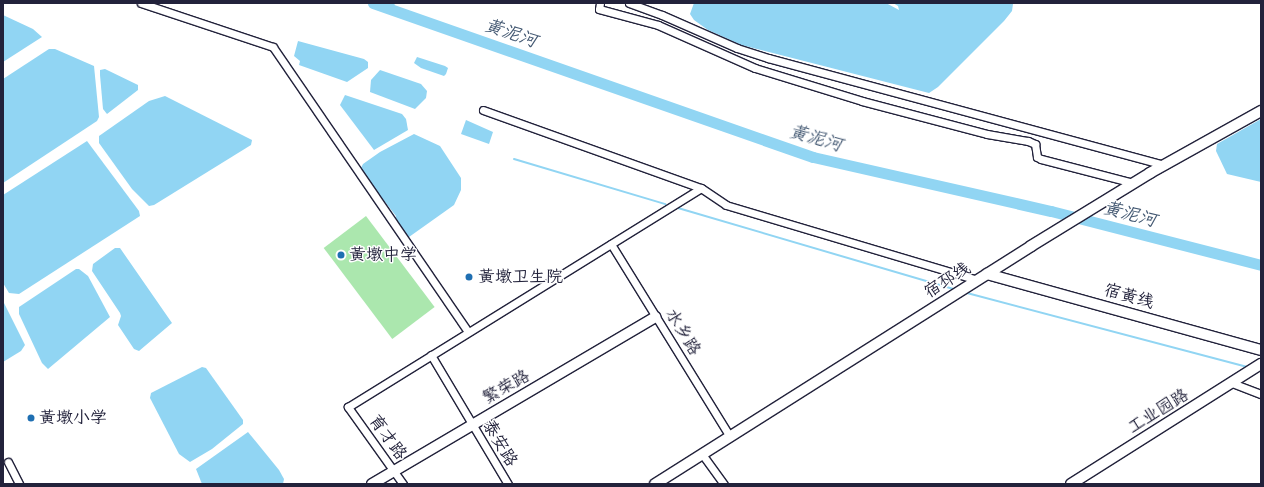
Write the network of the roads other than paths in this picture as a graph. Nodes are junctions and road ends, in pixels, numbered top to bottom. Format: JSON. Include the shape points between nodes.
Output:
{"nodes":[{"id":1,"x":141,"y":3,"type":"edge"},
{"id":2,"x":600,"y":3,"type":"edge"},
{"id":3,"x":629,"y":3,"type":"edge"},
{"id":4,"x":662,"y":14,"type":"junction"},
{"id":5,"x":658,"y":25,"type":"junction"},
{"id":6,"x":483,"y":110,"type":"dead end"},
{"id":7,"x":1261,"y":111,"type":"edge"},
{"id":8,"x":1165,"y":165,"type":"junction"},
{"id":9,"x":1134,"y":183,"type":"junction"},
{"id":10,"x":701,"y":188,"type":"junction"},
{"id":11,"x":611,"y":244,"type":"junction"},
{"id":12,"x":988,"y":274,"type":"junction"},
{"id":13,"x":977,"y":280,"type":"junction"},
{"id":14,"x":656,"y":317,"type":"junction"},
{"id":15,"x":468,"y":332,"type":"junction"},
{"id":16,"x":1261,"y":350,"type":"edge"},
{"id":17,"x":431,"y":355,"type":"junction"},
{"id":18,"x":1261,"y":364,"type":"edge"},
{"id":19,"x":1232,"y":382,"type":"junction"},
{"id":20,"x":1261,"y":394,"type":"edge"},
{"id":21,"x":472,"y":425,"type":"junction"},
{"id":22,"x":730,"y":436,"type":"junction"},
{"id":23,"x":702,"y":454,"type":"junction"},
{"id":24,"x":8,"y":462,"type":"dead end"},
{"id":25,"x":394,"y":471,"type":"junction"},
{"id":26,"x":19,"y":484,"type":"edge"},
{"id":27,"x":372,"y":484,"type":"edge"},
{"id":28,"x":403,"y":484,"type":"edge"},
{"id":29,"x":508,"y":484,"type":"edge"},
{"id":30,"x":655,"y":484,"type":"edge"},
{"id":31,"x":724,"y":484,"type":"edge"},
{"id":32,"x":1071,"y":484,"type":"edge"}],
"edges":[{"from":1,"to":15,"type":"street","via":[[273,47]]},
{"from":2,"to":5,"type":"street","via":[[599,9]]},
{"from":3,"to":4,"type":"street"},
{"from":4,"to":5,"type":"street"},
{"from":4,"to":8,"type":"street","via":[[737,48],[768,58]]},
{"from":5,"to":9,"type":"street","via":[[755,68],[862,101],[987,134],[1028,141],[1035,144],[1036,157],[1041,159]]},
{"from":6,"to":10,"type":"street"},
{"from":7,"to":8,"type":"street","name":"宿邳线"},
{"from":8,"to":9,"type":"street","name":"宿邳线"},
{"from":9,"to":12,"type":"street","name":"宿邳线"},
{"from":10,"to":11,"type":"street"},
{"from":10,"to":13,"type":"street","via":[[726,205]]},
{"from":11,"to":14,"type":"street","name":"水乡路"},
{"from":11,"to":15,"type":"street"},
{"from":12,"to":13,"type":"street","name":"宿邳线"},
{"from":12,"to":16,"type":"street","name":"宿黄线"},
{"from":13,"to":22,"type":"street","name":"宿邳线"},
{"from":14,"to":21,"type":"street","name":"繁荣路"},
{"from":14,"to":22,"type":"street","name":"水乡路"},
{"from":15,"to":17,"type":"street"},
{"from":17,"to":21,"type":"street","name":"泰安路"},
{"from":17,"to":25,"type":"street","name":"育才路","via":[[348,407]]},
{"from":18,"to":19,"type":"street","name":"工业园路"},
{"from":19,"to":20,"type":"street"},
{"from":19,"to":32,"type":"street","name":"工业园路"},
{"from":21,"to":25,"type":"street","name":"繁荣路"},
{"from":21,"to":29,"type":"street","name":"泰安路"},
{"from":22,"to":23,"type":"street","name":"宿邳线"},
{"from":23,"to":30,"type":"street","name":"宿邳线"},
{"from":23,"to":31,"type":"street"},
{"from":24,"to":26,"type":"street"},
{"from":25,"to":27,"type":"street","name":"繁荣路"},
{"from":25,"to":28,"type":"street","name":"育才路"}]}
